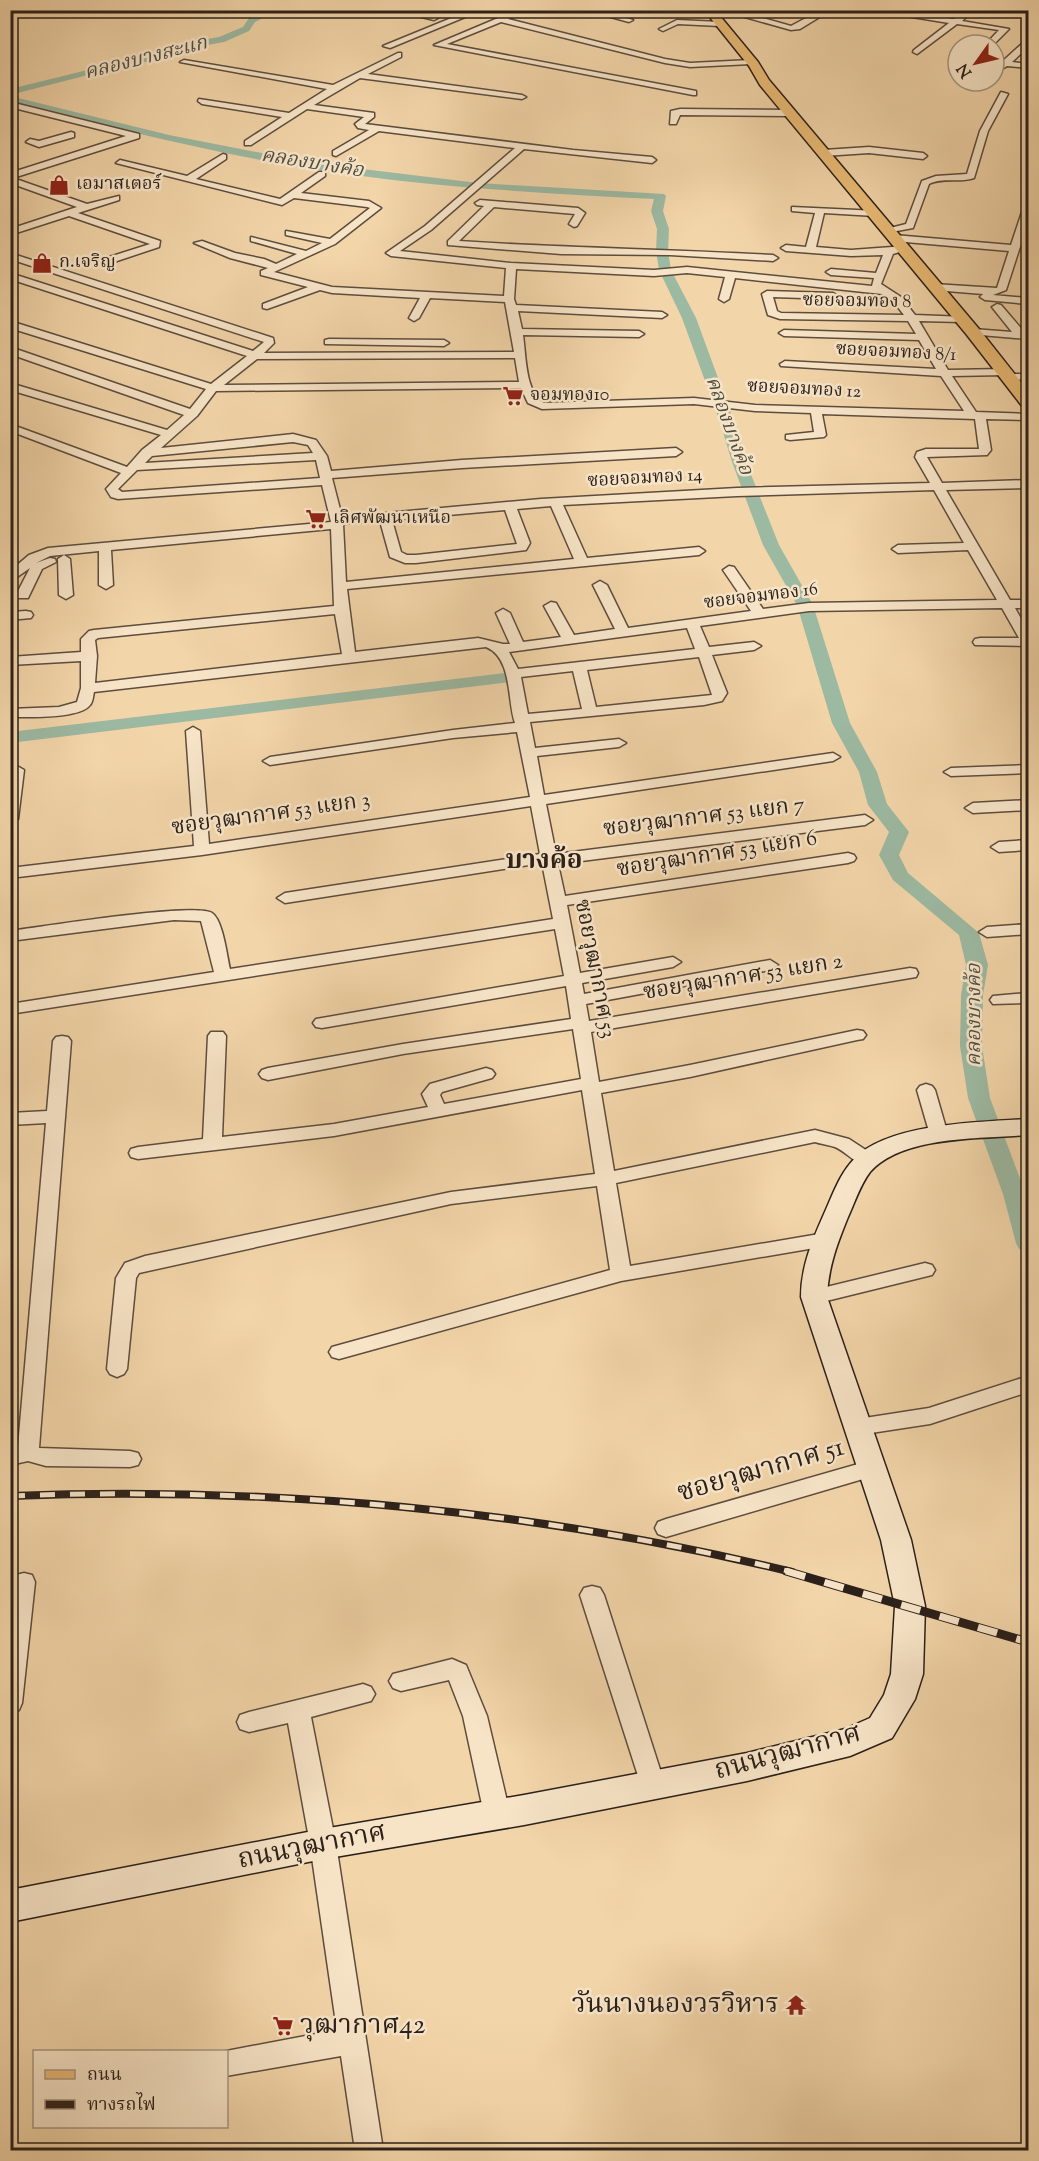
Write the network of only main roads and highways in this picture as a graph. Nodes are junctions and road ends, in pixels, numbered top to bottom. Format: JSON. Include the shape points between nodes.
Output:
{"nodes":[{"id":1,"x":709,"y":10,"type":"edge"},
{"id":2,"x":722,"y":17,"type":"edge"},
{"id":3,"x":1029,"y":402,"type":"edge"},
{"id":4,"x":1029,"y":1127,"type":"edge"},
{"id":5,"x":10,"y":1906,"type":"edge"}],
"edges":[{"from":1,"to":2,"type":"main road"},
{"from":2,"to":3,"type":"main road","via":[[764,82]]},
{"from":4,"to":5,"type":"main road","name":"ถนนวุฒากาศ","via":[[939,1135],[908,1142],[868,1160],[854,1178],[816,1264],[814,1297],[896,1540],[910,1606],[907,1674],[899,1699],[881,1728],[850,1742],[747,1767]]}]}
